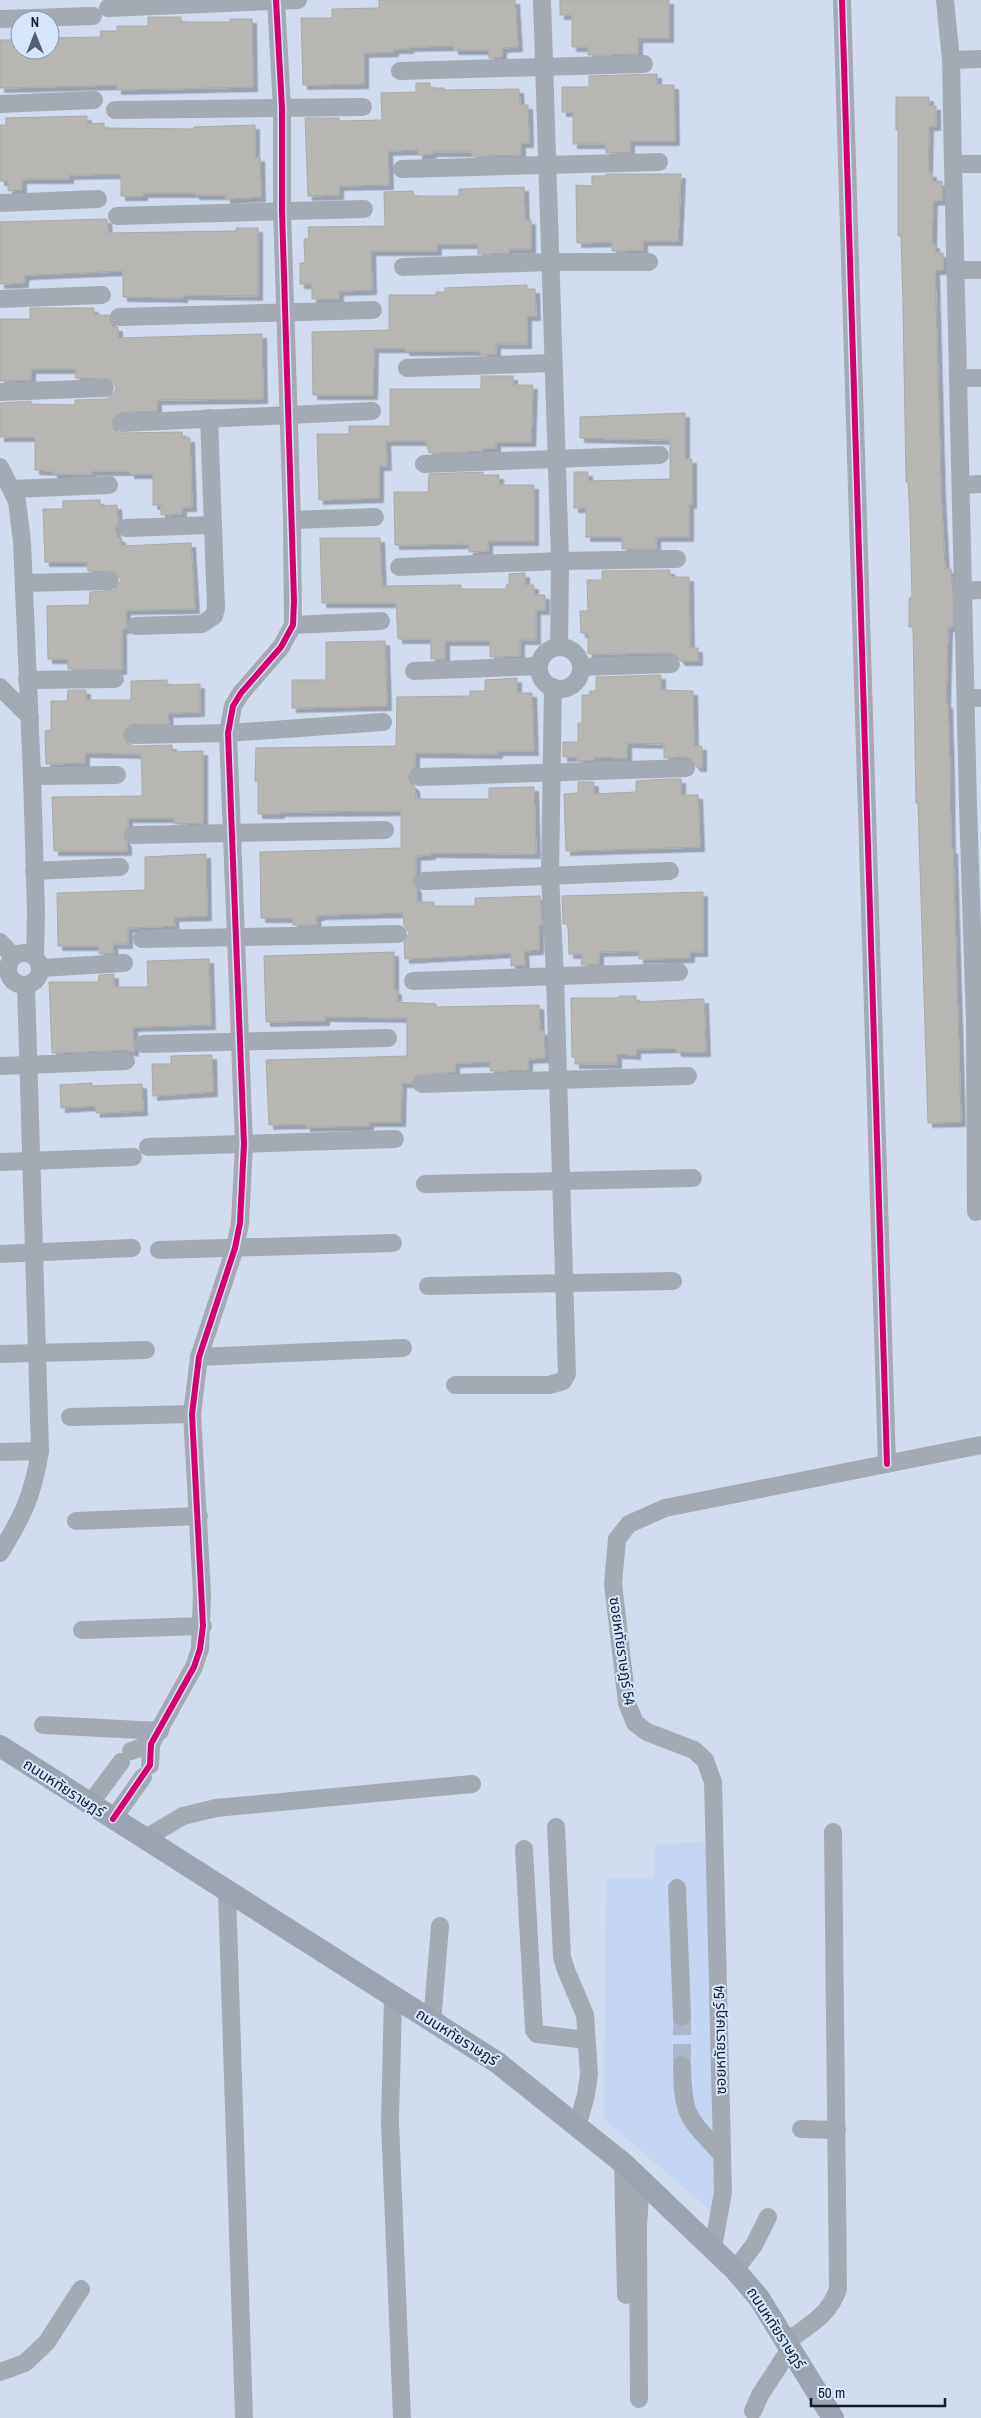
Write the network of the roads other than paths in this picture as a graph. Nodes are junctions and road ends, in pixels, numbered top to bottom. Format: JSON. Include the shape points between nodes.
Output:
{"nodes":[{"id":1,"x":276,"y":0,"type":"edge"},
{"id":2,"x":298,"y":0,"type":"edge"},
{"id":3,"x":542,"y":0,"type":"edge"},
{"id":4,"x":842,"y":0,"type":"edge"},
{"id":5,"x":945,"y":0,"type":"edge"},
{"id":6,"x":0,"y":19,"type":"edge"},
{"id":7,"x":981,"y":59,"type":"edge"},
{"id":8,"x":950,"y":60,"type":"junction"},
{"id":9,"x":644,"y":64,"type":"dead end"},
{"id":10,"x":544,"y":66,"type":"junction"},
{"id":11,"x":400,"y":71,"type":"dead end"},
{"id":12,"x":94,"y":100,"type":"dead end"},
{"id":13,"x":0,"y":104,"type":"edge"},
{"id":14,"x":363,"y":107,"type":"dead end"},
{"id":15,"x":282,"y":108,"type":"junction"},
{"id":16,"x":115,"y":110,"type":"dead end"},
{"id":17,"x":659,"y":162,"type":"dead end"},
{"id":18,"x":954,"y":164,"type":"junction"},
{"id":19,"x":981,"y":164,"type":"edge"},
{"id":20,"x":546,"y":165,"type":"junction"},
{"id":21,"x":402,"y":168,"type":"dead end"},
{"id":22,"x":98,"y":199,"type":"dead end"},
{"id":23,"x":0,"y":203,"type":"edge"},
{"id":24,"x":364,"y":209,"type":"dead end"},
{"id":25,"x":282,"y":210,"type":"junction"},
{"id":26,"x":117,"y":216,"type":"dead end"},
{"id":27,"x":550,"y":262,"type":"junction"},
{"id":28,"x":649,"y":262,"type":"dead end"},
{"id":29,"x":403,"y":267,"type":"dead end"},
{"id":30,"x":956,"y":270,"type":"junction"},
{"id":31,"x":981,"y":270,"type":"edge"},
{"id":32,"x":102,"y":294,"type":"dead end"},
{"id":33,"x":0,"y":299,"type":"edge"},
{"id":34,"x":373,"y":310,"type":"dead end"},
{"id":35,"x":284,"y":313,"type":"junction"},
{"id":36,"x":120,"y":317,"type":"dead end"},
{"id":37,"x":554,"y":363,"type":"junction"},
{"id":38,"x":407,"y":368,"type":"dead end"},
{"id":39,"x":959,"y":378,"type":"junction"},
{"id":40,"x":981,"y":378,"type":"edge"},
{"id":41,"x":105,"y":388,"type":"dead end"},
{"id":42,"x":0,"y":392,"type":"edge"},
{"id":43,"x":372,"y":411,"type":"dead end"},
{"id":44,"x":288,"y":414,"type":"junction"},
{"id":45,"x":209,"y":418,"type":"junction"},
{"id":46,"x":122,"y":423,"type":"dead end"},
{"id":47,"x":660,"y":455,"type":"dead end"},
{"id":48,"x":556,"y":459,"type":"junction"},
{"id":49,"x":424,"y":464,"type":"dead end"},
{"id":50,"x":0,"y":467,"type":"edge"},
{"id":51,"x":109,"y":484,"type":"dead end"},
{"id":52,"x":981,"y":484,"type":"edge"},
{"id":53,"x":961,"y":485,"type":"junction"},
{"id":54,"x":12,"y":489,"type":"junction"},
{"id":55,"x":375,"y":517,"type":"dead end"},
{"id":56,"x":292,"y":520,"type":"junction"},
{"id":57,"x":211,"y":525,"type":"junction"},
{"id":58,"x":126,"y":528,"type":"dead end"},
{"id":59,"x":677,"y":560,"type":"dead end"},
{"id":60,"x":560,"y":561,"type":"junction"},
{"id":61,"x":399,"y":566,"type":"dead end"},
{"id":62,"x":110,"y":581,"type":"dead end"},
{"id":63,"x":24,"y":583,"type":"junction"},
{"id":64,"x":972,"y":591,"type":"edge"},
{"id":65,"x":381,"y":621,"type":"dead end"},
{"id":66,"x":293,"y":625,"type":"junction"},
{"id":67,"x":136,"y":626,"type":"dead end"},
{"id":68,"x":559,"y":647,"type":"junction"},
{"id":69,"x":671,"y":664,"type":"dead end"},
{"id":70,"x":539,"y":666,"type":"junction"},
{"id":71,"x":581,"y":666,"type":"junction"},
{"id":72,"x":414,"y":671,"type":"dead end"},
{"id":73,"x":115,"y":679,"type":"dead end"},
{"id":74,"x":27,"y":680,"type":"junction"},
{"id":75,"x":0,"y":687,"type":"edge"},
{"id":76,"x":553,"y":687,"type":"junction"},
{"id":77,"x":973,"y":698,"type":"edge"},
{"id":78,"x":30,"y":717,"type":"junction"},
{"id":79,"x":383,"y":722,"type":"dead end"},
{"id":80,"x":228,"y":733,"type":"junction"},
{"id":81,"x":134,"y":735,"type":"dead end"},
{"id":82,"x":686,"y":768,"type":"dead end"},
{"id":83,"x":551,"y":771,"type":"junction"},
{"id":84,"x":118,"y":774,"type":"dead end"},
{"id":85,"x":32,"y":776,"type":"junction"},
{"id":86,"x":419,"y":777,"type":"dead end"},
{"id":87,"x":974,"y":805,"type":"edge"},
{"id":88,"x":385,"y":830,"type":"dead end"},
{"id":89,"x":230,"y":834,"type":"junction"},
{"id":90,"x":134,"y":835,"type":"dead end"},
{"id":91,"x":120,"y":867,"type":"dead end"},
{"id":92,"x":34,"y":871,"type":"junction"},
{"id":93,"x":670,"y":871,"type":"dead end"},
{"id":94,"x":550,"y":875,"type":"junction"},
{"id":95,"x":424,"y":881,"type":"dead end"},
{"id":96,"x":976,"y":917,"type":"edge"},
{"id":97,"x":398,"y":934,"type":"dead end"},
{"id":98,"x":142,"y":939,"type":"dead end"},
{"id":99,"x":236,"y":939,"type":"junction"},
{"id":100,"x":0,"y":942,"type":"edge"},
{"id":101,"x":38,"y":962,"type":"junction"},
{"id":102,"x":124,"y":963,"type":"dead end"},
{"id":103,"x":7,"y":967,"type":"edge"},
{"id":104,"x":679,"y":972,"type":"dead end"},
{"id":105,"x":555,"y":977,"type":"junction"},
{"id":106,"x":413,"y":981,"type":"dead end"},
{"id":107,"x":26,"y":985,"type":"junction"},
{"id":108,"x":978,"y":1022,"type":"edge"},
{"id":109,"x":388,"y":1038,"type":"dead end"},
{"id":110,"x":240,"y":1042,"type":"junction"},
{"id":111,"x":143,"y":1044,"type":"dead end"},
{"id":112,"x":126,"y":1061,"type":"dead end"},
{"id":113,"x":29,"y":1064,"type":"junction"},
{"id":114,"x":0,"y":1066,"type":"edge"},
{"id":115,"x":688,"y":1076,"type":"dead end"},
{"id":116,"x":558,"y":1080,"type":"junction"},
{"id":117,"x":422,"y":1084,"type":"dead end"},
{"id":118,"x":978,"y":1131,"type":"edge"},
{"id":119,"x":395,"y":1139,"type":"dead end"},
{"id":120,"x":244,"y":1144,"type":"junction"},
{"id":121,"x":148,"y":1147,"type":"dead end"},
{"id":122,"x":133,"y":1157,"type":"dead end"},
{"id":123,"x":33,"y":1161,"type":"junction"},
{"id":124,"x":0,"y":1162,"type":"edge"},
{"id":125,"x":693,"y":1178,"type":"dead end"},
{"id":126,"x":561,"y":1181,"type":"junction"},
{"id":127,"x":425,"y":1184,"type":"dead end"},
{"id":128,"x":976,"y":1212,"type":"dead end"},
{"id":129,"x":393,"y":1243,"type":"dead end"},
{"id":130,"x":132,"y":1248,"type":"dead end"},
{"id":131,"x":235,"y":1248,"type":"junction"},
{"id":132,"x":159,"y":1250,"type":"dead end"},
{"id":133,"x":34,"y":1252,"type":"junction"},
{"id":134,"x":0,"y":1254,"type":"edge"},
{"id":135,"x":673,"y":1281,"type":"dead end"},
{"id":136,"x":565,"y":1282,"type":"junction"},
{"id":137,"x":428,"y":1286,"type":"dead end"},
{"id":138,"x":403,"y":1348,"type":"dead end"},
{"id":139,"x":146,"y":1350,"type":"dead end"},
{"id":140,"x":37,"y":1353,"type":"junction"},
{"id":141,"x":0,"y":1354,"type":"edge"},
{"id":142,"x":199,"y":1357,"type":"junction"},
{"id":143,"x":455,"y":1385,"type":"dead end"},
{"id":144,"x":192,"y":1414,"type":"junction"},
{"id":145,"x":70,"y":1417,"type":"dead end"},
{"id":146,"x":981,"y":1445,"type":"edge"},
{"id":147,"x":40,"y":1451,"type":"junction"},
{"id":148,"x":0,"y":1452,"type":"edge"},
{"id":149,"x":887,"y":1464,"type":"junction"},
{"id":150,"x":199,"y":1516,"type":"junction"},
{"id":151,"x":76,"y":1521,"type":"dead end"},
{"id":152,"x":3,"y":1545,"type":"edge"},
{"id":153,"x":203,"y":1626,"type":"junction"},
{"id":154,"x":82,"y":1630,"type":"dead end"},
{"id":155,"x":43,"y":1725,"type":"dead end"},
{"id":156,"x":156,"y":1738,"type":"junction"},
{"id":157,"x":0,"y":1746,"type":"edge"},
{"id":158,"x":472,"y":1784,"type":"dead end"},
{"id":159,"x":90,"y":1804,"type":"junction"},
{"id":160,"x":113,"y":1819,"type":"junction"},
{"id":161,"x":556,"y":1827,"type":"dead end"},
{"id":162,"x":833,"y":1832,"type":"dead end"},
{"id":163,"x":144,"y":1839,"type":"junction"},
{"id":164,"x":524,"y":1849,"type":"dead end"},
{"id":165,"x":677,"y":1888,"type":"dead end"},
{"id":166,"x":227,"y":1892,"type":"junction"},
{"id":167,"x":440,"y":1926,"type":"dead end"},
{"id":168,"x":393,"y":1997,"type":"junction"},
{"id":169,"x":682,"y":2017,"type":"tunnel mouth"},
{"id":170,"x":432,"y":2022,"type":"junction"},
{"id":171,"x":586,"y":2040,"type":"junction"},
{"id":172,"x":682,"y":2065,"type":"tunnel mouth"},
{"id":173,"x":577,"y":2126,"type":"junction"},
{"id":174,"x":801,"y":2130,"type":"dead end"},
{"id":175,"x":837,"y":2130,"type":"junction"},
{"id":176,"x":722,"y":2154,"type":"junction"},
{"id":177,"x":623,"y":2163,"type":"junction"},
{"id":178,"x":641,"y":2180,"type":"junction"},
{"id":179,"x":768,"y":2216,"type":"dead end"},
{"id":180,"x":712,"y":2248,"type":"junction"},
{"id":181,"x":735,"y":2270,"type":"junction"},
{"id":182,"x":81,"y":2289,"type":"dead end"},
{"id":183,"x":627,"y":2330,"type":"dead end"},
{"id":184,"x":788,"y":2345,"type":"junction"},
{"id":185,"x":0,"y":2372,"type":"edge"},
{"id":186,"x":639,"y":2399,"type":"dead end"},
{"id":187,"x":753,"y":2411,"type":"dead end"},
{"id":188,"x":244,"y":2418,"type":"edge"},
{"id":189,"x":402,"y":2418,"type":"edge"},
{"id":190,"x":834,"y":2418,"type":"edge"}],
"edges":[{"from":1,"to":2,"type":"street"},
{"from":1,"to":6,"type":"street"},
{"from":1,"to":15,"type":"street"},
{"from":3,"to":10,"type":"street"},
{"from":4,"to":149,"type":"street"},
{"from":5,"to":8,"type":"street"},
{"from":7,"to":8,"type":"street"},
{"from":8,"to":18,"type":"street"},
{"from":9,"to":10,"type":"street"},
{"from":10,"to":11,"type":"street"},
{"from":10,"to":20,"type":"street"},
{"from":12,"to":13,"type":"street"},
{"from":14,"to":15,"type":"street"},
{"from":15,"to":16,"type":"street"},
{"from":15,"to":25,"type":"street"},
{"from":17,"to":20,"type":"street"},
{"from":18,"to":19,"type":"street"},
{"from":18,"to":30,"type":"street"},
{"from":20,"to":21,"type":"street"},
{"from":20,"to":27,"type":"street"},
{"from":22,"to":23,"type":"street"},
{"from":24,"to":25,"type":"street"},
{"from":25,"to":26,"type":"street"},
{"from":25,"to":35,"type":"street"},
{"from":27,"to":28,"type":"street"},
{"from":27,"to":29,"type":"street"},
{"from":27,"to":37,"type":"street"},
{"from":30,"to":31,"type":"street"},
{"from":30,"to":39,"type":"street"},
{"from":32,"to":33,"type":"street"},
{"from":34,"to":35,"type":"street"},
{"from":35,"to":36,"type":"street"},
{"from":35,"to":44,"type":"street"},
{"from":37,"to":38,"type":"street"},
{"from":37,"to":48,"type":"street"},
{"from":39,"to":40,"type":"street"},
{"from":39,"to":53,"type":"street"},
{"from":41,"to":42,"type":"street"},
{"from":43,"to":44,"type":"street"},
{"from":44,"to":45,"type":"street"},
{"from":44,"to":56,"type":"street"},
{"from":45,"to":46,"type":"street"},
{"from":45,"to":57,"type":"street"},
{"from":47,"to":48,"type":"street"},
{"from":48,"to":49,"type":"street"},
{"from":48,"to":60,"type":"street"},
{"from":50,"to":54,"type":"street"},
{"from":51,"to":54,"type":"street"},
{"from":52,"to":53,"type":"street"},
{"from":53,"to":64,"type":"street"},
{"from":54,"to":63,"type":"street","via":[[17,501]]},
{"from":55,"to":56,"type":"street"},
{"from":56,"to":66,"type":"street"},
{"from":57,"to":58,"type":"street"},
{"from":57,"to":67,"type":"street","via":[[214,616],[202,624]]},
{"from":59,"to":60,"type":"street"},
{"from":60,"to":61,"type":"street"},
{"from":60,"to":68,"type":"street"},
{"from":62,"to":63,"type":"street"},
{"from":63,"to":74,"type":"street"},
{"from":64,"to":77,"type":"street"},
{"from":65,"to":66,"type":"street"},
{"from":66,"to":80,"type":"street","via":[[281,647],[233,706]]},
{"from":68,"to":70,"type":"street","via":[[546,653]]},
{"from":68,"to":71,"type":"street","via":[[572,650]]},
{"from":69,"to":71,"type":"street"},
{"from":70,"to":72,"type":"street"},
{"from":70,"to":76,"type":"street","via":[[541,676]]},
{"from":71,"to":76,"type":"street","via":[[578,678],[570,686]]},
{"from":73,"to":74,"type":"street"},
{"from":74,"to":78,"type":"street"},
{"from":75,"to":78,"type":"street"},
{"from":76,"to":83,"type":"street"},
{"from":77,"to":87,"type":"street"},
{"from":78,"to":85,"type":"street"},
{"from":79,"to":80,"type":"street"},
{"from":80,"to":81,"type":"street"},
{"from":80,"to":89,"type":"street"},
{"from":82,"to":83,"type":"street"},
{"from":83,"to":86,"type":"street"},
{"from":83,"to":94,"type":"street"},
{"from":84,"to":85,"type":"street"},
{"from":85,"to":92,"type":"street"},
{"from":87,"to":96,"type":"street"},
{"from":88,"to":89,"type":"street"},
{"from":89,"to":90,"type":"street"},
{"from":89,"to":99,"type":"street"},
{"from":91,"to":92,"type":"street"},
{"from":92,"to":101,"type":"street"},
{"from":93,"to":94,"type":"street"},
{"from":94,"to":95,"type":"street"},
{"from":94,"to":105,"type":"street"},
{"from":96,"to":108,"type":"street"},
{"from":97,"to":99,"type":"street"},
{"from":98,"to":99,"type":"street"},
{"from":99,"to":110,"type":"street"},
{"from":100,"to":103,"type":"street"},
{"from":101,"to":102,"type":"street"},
{"from":101,"to":103,"type":"street","via":[[24,952]]},
{"from":101,"to":107,"type":"street","via":[[37,979]]},
{"from":103,"to":107,"type":"street","via":[[14,982]]},
{"from":104,"to":105,"type":"street"},
{"from":105,"to":106,"type":"street"},
{"from":105,"to":116,"type":"street"},
{"from":107,"to":113,"type":"street"},
{"from":108,"to":118,"type":"street"},
{"from":109,"to":110,"type":"street"},
{"from":110,"to":111,"type":"street"},
{"from":110,"to":120,"type":"street"},
{"from":112,"to":113,"type":"street"},
{"from":113,"to":114,"type":"street"},
{"from":113,"to":123,"type":"street"},
{"from":115,"to":116,"type":"street"},
{"from":116,"to":117,"type":"street"},
{"from":116,"to":126,"type":"street"},
{"from":118,"to":128,"type":"street"},
{"from":119,"to":120,"type":"street"},
{"from":120,"to":121,"type":"street"},
{"from":120,"to":131,"type":"street","via":[[241,1216]]},
{"from":122,"to":123,"type":"street"},
{"from":123,"to":124,"type":"street"},
{"from":123,"to":133,"type":"street"},
{"from":125,"to":126,"type":"street"},
{"from":126,"to":127,"type":"street"},
{"from":126,"to":136,"type":"street"},
{"from":129,"to":131,"type":"street"},
{"from":130,"to":133,"type":"street"},
{"from":131,"to":132,"type":"street"},
{"from":131,"to":142,"type":"street"},
{"from":133,"to":134,"type":"street"},
{"from":133,"to":140,"type":"street"},
{"from":135,"to":136,"type":"street"},
{"from":136,"to":137,"type":"street"},
{"from":136,"to":143,"type":"street","via":[[567,1374],[563,1381],[549,1385]]},
{"from":138,"to":142,"type":"street"},
{"from":139,"to":140,"type":"street"},
{"from":140,"to":141,"type":"street"},
{"from":140,"to":147,"type":"street"},
{"from":142,"to":144,"type":"street"},
{"from":144,"to":145,"type":"street"},
{"from":144,"to":150,"type":"street"},
{"from":146,"to":149,"type":"street","name":"ซอยหทัยราษฎร์ 54"},
{"from":147,"to":148,"type":"street"},
{"from":147,"to":152,"type":"street","via":[[29,1502]]},
{"from":149,"to":176,"type":"street","name":"ซอยหทัยราษฎร์ 54","via":[[665,1508],[629,1524],[617,1539],[613,1584],[627,1704],[635,1723],[646,1732],[694,1750],[705,1760],[713,1782]]},
{"from":150,"to":151,"type":"street"},
{"from":150,"to":153,"type":"street"},
{"from":153,"to":154,"type":"street"},
{"from":153,"to":156,"type":"street","via":[[194,1667]]},
{"from":155,"to":156,"type":"street"},
{"from":156,"to":159,"type":"street","via":[[126,1757]]},
{"from":156,"to":160,"type":"street","via":[[146,1771]]},
{"from":157,"to":159,"type":"main road","name":"ถนนหทัยราษฎร์"},
{"from":158,"to":163,"type":"street","via":[[216,1808],[183,1816]]},
{"from":159,"to":160,"type":"main road","name":"ถนนหทัยราษฎร์"},
{"from":160,"to":163,"type":"main road","name":"ถนนหทัยราษฎร์"},
{"from":161,"to":171,"type":"street","via":[[562,1957],[585,2015]]},
{"from":162,"to":175,"type":"street"},
{"from":163,"to":166,"type":"main road","name":"ถนนหทัยราษฎร์"},
{"from":164,"to":171,"type":"street","via":[[534,2030],[537,2034]]},
{"from":165,"to":169,"type":"street"},
{"from":166,"to":168,"type":"main road","name":"ถนนหทัยราษฎร์"},
{"from":166,"to":188,"type":"street"},
{"from":167,"to":170,"type":"street"},
{"from":168,"to":170,"type":"main road","name":"ถนนหทัยราษฎร์"},
{"from":168,"to":189,"type":"street","via":[[390,2122]]},
{"from":170,"to":173,"type":"main road","name":"ถนนหทัยราษฎร์","via":[[498,2063]]},
{"from":171,"to":173,"type":"street","via":[[589,2074]]},
{"from":172,"to":176,"type":"street","via":[[685,2110],[693,2124]]},
{"from":173,"to":177,"type":"main road","name":"ถนนหทัยราษฎร์"},
{"from":174,"to":175,"type":"street"},
{"from":175,"to":184,"type":"street","via":[[838,2289],[826,2313]]},
{"from":176,"to":180,"type":"street","name":"ซอยหทัยราษฎร์ 54","via":[[724,2192]]},
{"from":177,"to":178,"type":"main road","name":"ถนนหทัยราษฎร์"},
{"from":177,"to":183,"type":"street"},
{"from":178,"to":180,"type":"main road","name":"ถนนหทัยราษฎร์"},
{"from":178,"to":186,"type":"street","via":[[638,2227]]},
{"from":179,"to":181,"type":"street","via":[[754,2244]]},
{"from":180,"to":181,"type":"main road","name":"ถนนหทัยราษฎร์"},
{"from":181,"to":184,"type":"main road","name":"ถนนหทัยราษฎร์","via":[[759,2298]]},
{"from":182,"to":185,"type":"street","via":[[47,2342],[25,2363]]},
{"from":184,"to":187,"type":"street"},
{"from":184,"to":190,"type":"main road","name":"ถนนหทัยราษฎร์"}]}
